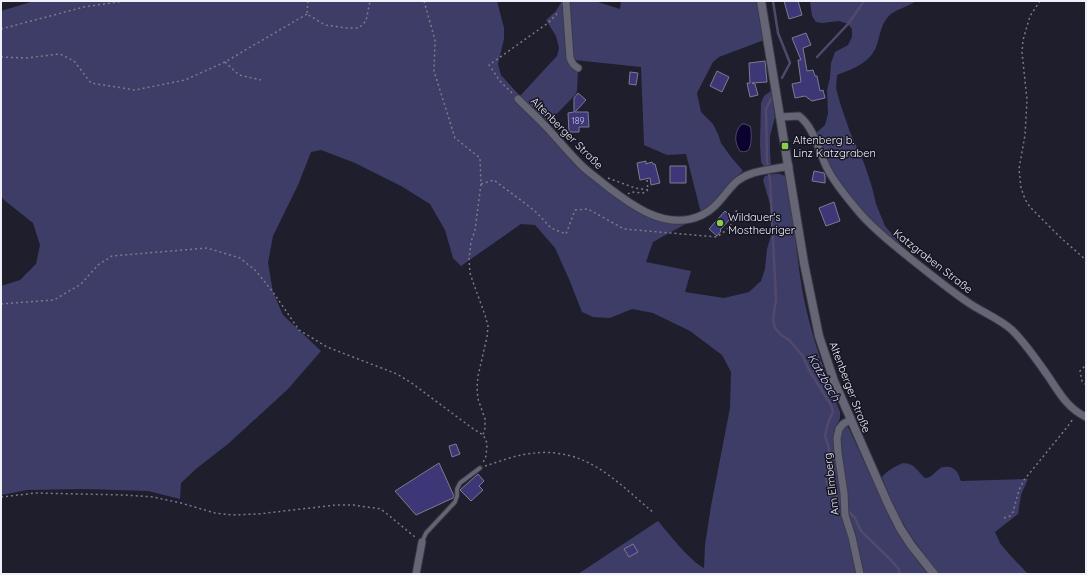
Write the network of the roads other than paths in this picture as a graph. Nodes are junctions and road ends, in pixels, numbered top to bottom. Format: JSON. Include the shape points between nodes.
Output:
{"nodes":[{"id":1,"x":566,"y":1,"type":"edge"},
{"id":2,"x":762,"y":1,"type":"edge"},
{"id":3,"x":578,"y":68,"type":"dead end"},
{"id":4,"x":518,"y":99,"type":"road end"},
{"id":5,"x":781,"y":117,"type":"junction"},
{"id":6,"x":789,"y":166,"type":"junction"},
{"id":7,"x":1086,"y":417,"type":"edge"},
{"id":8,"x":850,"y":420,"type":"junction"},
{"id":9,"x":480,"y":468,"type":"road end"},
{"id":10,"x":422,"y":542,"type":"joint"},
{"id":11,"x":416,"y":574,"type":"edge"},
{"id":12,"x":860,"y":574,"type":"edge"},
{"id":13,"x":934,"y":574,"type":"edge"}],
"edges":[{"from":1,"to":3,"type":"street","via":[[570,58]]},
{"from":2,"to":5,"type":"street","name":"Altenberger Straße"},
{"from":4,"to":6,"type":"street","name":"Altenberger Straße","via":[[582,166],[623,199],[655,216],[672,220],[704,214],[714,207],[736,182],[748,174]]},
{"from":5,"to":6,"type":"street","name":"Altenberger Straße"},
{"from":5,"to":7,"type":"street","name":"Katzgraben Straße","via":[[792,115],[805,120],[828,169],[861,214],[887,239],[945,286],[1011,329],[1028,348],[1068,405]]},
{"from":6,"to":8,"type":"street","name":"Altenberger Straße","via":[[804,263],[819,336]]},
{"from":8,"to":12,"type":"street","name":"Am Elmberg","via":[[843,424],[837,438],[845,515]]},
{"from":8,"to":13,"type":"street","name":"Altenberger Straße","via":[[900,528]]},
{"from":9,"to":10,"type":"lane","via":[[460,483],[455,502],[426,533]]},
{"from":10,"to":11,"type":"street"}]}
